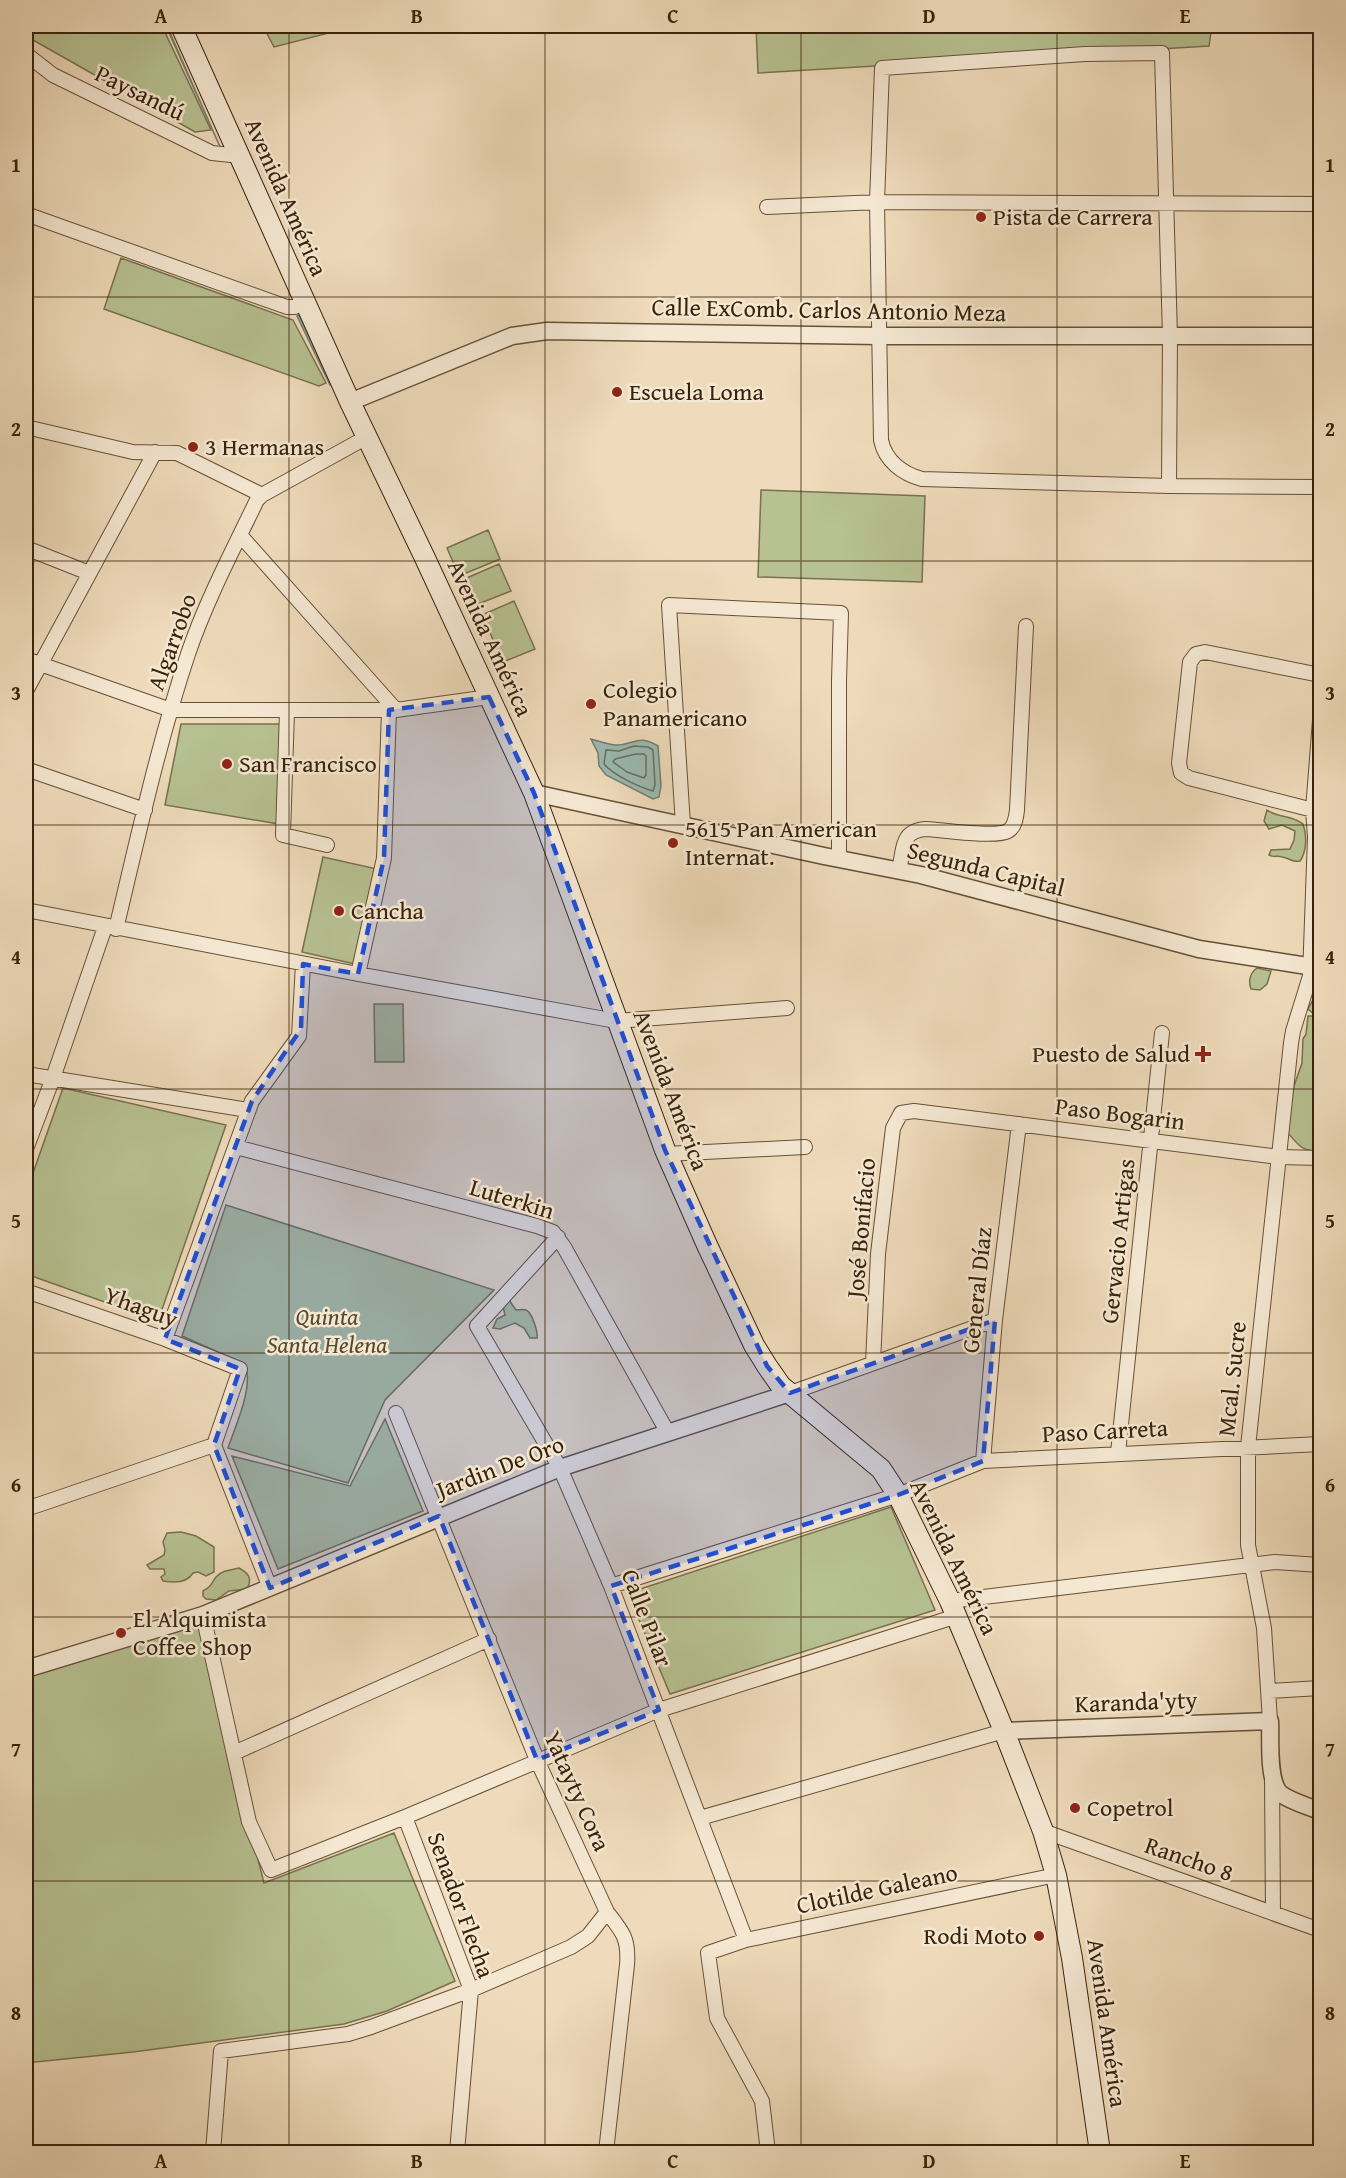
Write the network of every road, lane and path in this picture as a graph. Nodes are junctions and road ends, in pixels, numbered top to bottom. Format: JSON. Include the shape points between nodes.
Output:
{"nodes":[{"id":1,"x":182,"y":26,"type":"edge"},
{"id":2,"x":26,"y":54,"type":"edge"},
{"id":3,"x":241,"y":156,"type":"junction"},
{"id":4,"x":877,"y":202,"type":"junction"},
{"id":5,"x":1320,"y":204,"type":"edge"},
{"id":6,"x":1166,"y":205,"type":"junction"},
{"id":7,"x":767,"y":207,"type":"dead end"},
{"id":8,"x":26,"y":214,"type":"edge"},
{"id":9,"x":304,"y":302,"type":"junction"},
{"id":10,"x":880,"y":336,"type":"junction"},
{"id":11,"x":1320,"y":336,"type":"edge"},
{"id":12,"x":1170,"y":337,"type":"junction"},
{"id":13,"x":350,"y":402,"type":"junction"},
{"id":14,"x":26,"y":427,"type":"edge"},
{"id":15,"x":367,"y":436,"type":"junction"},
{"id":16,"x":155,"y":452,"type":"junction"},
{"id":17,"x":1169,"y":486,"type":"junction"},
{"id":18,"x":1320,"y":487,"type":"edge"},
{"id":19,"x":262,"y":495,"type":"junction"},
{"id":20,"x":240,"y":536,"type":"junction"},
{"id":21,"x":26,"y":548,"type":"edge"},
{"id":22,"x":89,"y":573,"type":"junction"},
{"id":23,"x":1026,"y":626,"type":"dead end"},
{"id":24,"x":1320,"y":656,"type":"edge"},
{"id":25,"x":26,"y":659,"type":"edge"},
{"id":26,"x":40,"y":664,"type":"junction"},
{"id":27,"x":1320,"y":675,"type":"edge"},
{"id":28,"x":26,"y":691,"type":"edge"},
{"id":29,"x":489,"y":697,"type":"junction"},
{"id":30,"x":171,"y":710,"type":"junction"},
{"id":31,"x":392,"y":710,"type":"junction"},
{"id":32,"x":287,"y":711,"type":"junction"},
{"id":33,"x":1320,"y":711,"type":"edge"},
{"id":34,"x":1320,"y":720,"type":"edge"},
{"id":35,"x":27,"y":773,"type":"edge"},
{"id":36,"x":534,"y":793,"type":"junction"},
{"id":37,"x":145,"y":810,"type":"junction"},
{"id":38,"x":1313,"y":810,"type":"junction"},
{"id":39,"x":682,"y":825,"type":"junction"},
{"id":40,"x":1318,"y":838,"type":"edge"},
{"id":41,"x":327,"y":845,"type":"dead end"},
{"id":42,"x":839,"y":859,"type":"junction"},
{"id":43,"x":899,"y":871,"type":"junction"},
{"id":44,"x":26,"y":910,"type":"edge"},
{"id":45,"x":111,"y":928,"type":"junction"},
{"id":46,"x":303,"y":964,"type":"junction"},
{"id":47,"x":1316,"y":967,"type":"edge"},
{"id":48,"x":358,"y":974,"type":"junction"},
{"id":49,"x":787,"y":1008,"type":"dead end"},
{"id":50,"x":616,"y":1021,"type":"junction"},
{"id":51,"x":1162,"y":1033,"type":"dead end"},
{"id":52,"x":26,"y":1074,"type":"edge"},
{"id":53,"x":53,"y":1078,"type":"junction"},
{"id":54,"x":248,"y":1110,"type":"junction"},
{"id":55,"x":914,"y":1111,"type":"joint"},
{"id":56,"x":1019,"y":1124,"type":"junction"},
{"id":57,"x":1151,"y":1141,"type":"junction"},
{"id":58,"x":236,"y":1147,"type":"junction"},
{"id":59,"x":805,"y":1147,"type":"dead end"},
{"id":60,"x":26,"y":1149,"type":"edge"},
{"id":61,"x":666,"y":1154,"type":"junction"},
{"id":62,"x":1279,"y":1157,"type":"junction"},
{"id":63,"x":1320,"y":1158,"type":"edge"},
{"id":64,"x":558,"y":1237,"type":"junction"},
{"id":65,"x":26,"y":1291,"type":"edge"},
{"id":66,"x":995,"y":1320,"type":"junction"},
{"id":67,"x":165,"y":1339,"type":"junction"},
{"id":68,"x":873,"y":1363,"type":"junction"},
{"id":69,"x":790,"y":1393,"type":"junction"},
{"id":70,"x":396,"y":1413,"type":"dead end"},
{"id":71,"x":668,"y":1433,"type":"junction"},
{"id":72,"x":1320,"y":1444,"type":"edge"},
{"id":73,"x":214,"y":1445,"type":"junction"},
{"id":74,"x":1248,"y":1447,"type":"junction"},
{"id":75,"x":1118,"y":1454,"type":"junction"},
{"id":76,"x":983,"y":1461,"type":"junction"},
{"id":77,"x":560,"y":1468,"type":"junction"},
{"id":78,"x":898,"y":1495,"type":"junction"},
{"id":79,"x":26,"y":1509,"type":"edge"},
{"id":80,"x":439,"y":1516,"type":"junction"},
{"id":81,"x":1251,"y":1565,"type":"junction"},
{"id":82,"x":1320,"y":1565,"type":"edge"},
{"id":83,"x":611,"y":1586,"type":"junction"},
{"id":84,"x":270,"y":1588,"type":"junction"},
{"id":85,"x":954,"y":1608,"type":"junction"},
{"id":86,"x":203,"y":1615,"type":"junction"},
{"id":87,"x":489,"y":1639,"type":"junction"},
{"id":88,"x":26,"y":1670,"type":"edge"},
{"id":89,"x":1320,"y":1688,"type":"edge"},
{"id":90,"x":1269,"y":1691,"type":"junction"},
{"id":91,"x":659,"y":1710,"type":"junction"},
{"id":92,"x":1270,"y":1720,"type":"junction"},
{"id":93,"x":1004,"y":1731,"type":"junction"},
{"id":94,"x":234,"y":1753,"type":"junction"},
{"id":95,"x":537,"y":1760,"type":"junction"},
{"id":96,"x":1272,"y":1776,"type":"junction"},
{"id":97,"x":1320,"y":1810,"type":"edge"},
{"id":98,"x":405,"y":1817,"type":"junction"},
{"id":99,"x":700,"y":1818,"type":"junction"},
{"id":100,"x":1043,"y":1832,"type":"junction"},
{"id":101,"x":1056,"y":1875,"type":"junction"},
{"id":102,"x":607,"y":1912,"type":"junction"},
{"id":103,"x":1273,"y":1913,"type":"junction"},
{"id":104,"x":1320,"y":1930,"type":"edge"},
{"id":105,"x":746,"y":1940,"type":"junction"},
{"id":106,"x":471,"y":1990,"type":"junction"},
{"id":107,"x":213,"y":2152,"type":"edge"},
{"id":108,"x":457,"y":2152,"type":"edge"},
{"id":109,"x":606,"y":2152,"type":"edge"},
{"id":110,"x":768,"y":2152,"type":"edge"},
{"id":111,"x":1100,"y":2152,"type":"edge"}],
"edges":[{"from":1,"to":3,"type":"main road","name":"Avenida América"},
{"from":2,"to":3,"type":"street","name":"Paysandú","via":[[75,87],[212,153]]},
{"from":3,"to":9,"type":"main road","name":"Avenida América"},
{"from":4,"to":6,"type":"street"},
{"from":4,"to":6,"type":"street","via":[[882,68],[1085,54],[1162,53]]},
{"from":4,"to":7,"type":"street"},
{"from":4,"to":10,"type":"street"},
{"from":5,"to":6,"type":"street"},
{"from":6,"to":12,"type":"street"},
{"from":8,"to":9,"type":"street","via":[[287,308]]},
{"from":9,"to":13,"type":"main road","name":"Avenida América"},
{"from":10,"to":12,"type":"street","name":"Calle ExComb. Carlos Antonio Meza"},
{"from":10,"to":13,"type":"street","name":"Calle ExComb. Carlos Antonio Meza","via":[[567,329],[529,332]]},
{"from":10,"to":17,"type":"street","via":[[882,446],[892,462],[910,476]]},
{"from":11,"to":12,"type":"street","name":"Calle ExComb. Carlos Antonio Meza"},
{"from":12,"to":17,"type":"street"},
{"from":13,"to":15,"type":"main road","name":"Avenida América"},
{"from":14,"to":16,"type":"street","via":[[133,452]]},
{"from":15,"to":19,"type":"street"},
{"from":15,"to":29,"type":"main road","name":"Avenida América"},
{"from":16,"to":19,"type":"street","via":[[188,457]]},
{"from":16,"to":22,"type":"street"},
{"from":17,"to":18,"type":"street"},
{"from":19,"to":20,"type":"street","name":"Algarrobo"},
{"from":20,"to":30,"type":"street","name":"Algarrobo","via":[[188,654]]},
{"from":20,"to":31,"type":"street"},
{"from":21,"to":22,"type":"street"},
{"from":22,"to":26,"type":"street"},
{"from":23,"to":43,"type":"street","via":[[1014,823],[1003,833],[927,829],[910,833]]},
{"from":24,"to":27,"type":"street"},
{"from":25,"to":26,"type":"street"},
{"from":26,"to":28,"type":"street"},
{"from":26,"to":30,"type":"street"},
{"from":27,"to":33,"type":"street"},
{"from":27,"to":38,"type":"street","via":[[1206,652],[1196,654],[1190,662],[1179,763],[1181,773],[1189,778]]},
{"from":29,"to":31,"type":"street"},
{"from":29,"to":36,"type":"main road","name":"Avenida América"},
{"from":30,"to":32,"type":"street"},
{"from":30,"to":37,"type":"street","name":"Algarrobo"},
{"from":31,"to":32,"type":"street"},
{"from":31,"to":48,"type":"street","via":[[384,858]]},
{"from":32,"to":41,"type":"street","via":[[283,835]]},
{"from":34,"to":38,"type":"street","name":"Mcal. Sucre"},
{"from":35,"to":37,"type":"street"},
{"from":36,"to":39,"type":"street","name":"Segunda Capital"},
{"from":36,"to":50,"type":"main road","name":"Avenida América"},
{"from":37,"to":45,"type":"street","name":"Algarrobo"},
{"from":38,"to":40,"type":"street","name":"Mcal. Sucre"},
{"from":39,"to":42,"type":"street","name":"Segunda Capital"},
{"from":39,"to":42,"type":"street","via":[[669,604],[841,613]]},
{"from":40,"to":47,"type":"street","name":"Mcal. Sucre"},
{"from":42,"to":43,"type":"street","name":"Segunda Capital"},
{"from":43,"to":47,"type":"street","name":"Segunda Capital","via":[[1199,949]]},
{"from":44,"to":45,"type":"street"},
{"from":45,"to":46,"type":"street"},
{"from":45,"to":53,"type":"street","name":"Algarrobo"},
{"from":46,"to":48,"type":"street"},
{"from":46,"to":54,"type":"street","via":[[299,1036]]},
{"from":47,"to":62,"type":"street","name":"Mcal. Sucre","via":[[1293,1031]]},
{"from":48,"to":50,"type":"street"},
{"from":49,"to":50,"type":"street"},
{"from":50,"to":61,"type":"main road","name":"Avenida América"},
{"from":51,"to":57,"type":"street","name":"Gervacio Artigas"},
{"from":52,"to":53,"type":"street"},
{"from":53,"to":54,"type":"street"},
{"from":53,"to":60,"type":"street","name":"Algarrobo"},
{"from":54,"to":58,"type":"street"},
{"from":55,"to":56,"type":"street","name":"Paso Bogarin"},
{"from":55,"to":68,"type":"street","name":"José Bonifacio","via":[[901,1113],[893,1128],[878,1254]]},
{"from":56,"to":57,"type":"street","name":"Paso Bogarin"},
{"from":56,"to":66,"type":"street","name":"General Díaz"},
{"from":57,"to":62,"type":"street","name":"Paso Bogarin"},
{"from":57,"to":75,"type":"street","name":"Gervacio Artigas"},
{"from":58,"to":64,"type":"street","name":"Luterkin","via":[[537,1226]]},
{"from":58,"to":67,"type":"street"},
{"from":59,"to":61,"type":"street"},
{"from":61,"to":69,"type":"main road","name":"Avenida América","via":[[754,1345],[773,1377]]},
{"from":62,"to":63,"type":"street","name":"Paso Bogarin"},
{"from":62,"to":74,"type":"street","name":"Mcal. Sucre"},
{"from":64,"to":71,"type":"street","name":"Luterkin"},
{"from":64,"to":77,"type":"street","name":"Calle Pilar","via":[[477,1326]]},
{"from":65,"to":67,"type":"street","name":"Yhaguy"},
{"from":66,"to":68,"type":"street","name":"Jardin De Oro"},
{"from":66,"to":76,"type":"street","name":"General Díaz"},
{"from":67,"to":73,"type":"street","name":"Yhaguy","via":[[240,1369]]},
{"from":68,"to":69,"type":"street","name":"Jardin De Oro"},
{"from":69,"to":71,"type":"street","name":"Jardin De Oro"},
{"from":69,"to":78,"type":"main road","name":"Avenida América","via":[[881,1469]]},
{"from":70,"to":80,"type":"street","name":"Yatayty Cora"},
{"from":71,"to":77,"type":"street","name":"Jardin De Oro"},
{"from":72,"to":74,"type":"street","name":"Paso Carreta"},
{"from":73,"to":79,"type":"street"},
{"from":73,"to":84,"type":"street"},
{"from":74,"to":75,"type":"street","name":"Paso Carreta"},
{"from":74,"to":81,"type":"street","name":"Mcal. Sucre","via":[[1246,1532]]},
{"from":75,"to":76,"type":"street","name":"Paso Carreta"},
{"from":76,"to":78,"type":"street","name":"Paso Carreta"},
{"from":77,"to":80,"type":"street","name":"Jardin De Oro"},
{"from":77,"to":83,"type":"street","name":"Calle Pilar"},
{"from":78,"to":83,"type":"street","name":"Paso Carreta"},
{"from":78,"to":85,"type":"main road","name":"Avenida América"},
{"from":80,"to":84,"type":"street","name":"Jardin De Oro"},
{"from":80,"to":87,"type":"street","name":"Yatayty Cora"},
{"from":81,"to":82,"type":"street"},
{"from":81,"to":85,"type":"street"},
{"from":81,"to":90,"type":"street","name":"Mcal. Sucre","via":[[1264,1628]]},
{"from":83,"to":91,"type":"street","name":"Calle Pilar"},
{"from":84,"to":86,"type":"street","name":"Jardin De Oro"},
{"from":85,"to":91,"type":"street"},
{"from":85,"to":93,"type":"main road","name":"Avenida América"},
{"from":86,"to":88,"type":"street","name":"Jardin De Oro"},
{"from":86,"to":94,"type":"street"},
{"from":87,"to":94,"type":"street"},
{"from":87,"to":95,"type":"street","name":"Yatayty Cora"},
{"from":89,"to":90,"type":"street"},
{"from":90,"to":92,"type":"street","name":"Mcal. Sucre"},
{"from":91,"to":95,"type":"street"},
{"from":91,"to":99,"type":"street","name":"Calle Pilar"},
{"from":92,"to":93,"type":"street","name":"Karanda'yty"},
{"from":92,"to":96,"type":"street"},
{"from":93,"to":99,"type":"street"},
{"from":93,"to":100,"type":"main road","name":"Avenida América"},
{"from":94,"to":98,"type":"street","via":[[249,1822],[271,1870]]},
{"from":95,"to":98,"type":"street"},
{"from":95,"to":102,"type":"street","name":"Yatayty Cora"},
{"from":96,"to":97,"type":"street","via":[[1276,1789],[1283,1795]]},
{"from":96,"to":103,"type":"street"},
{"from":98,"to":106,"type":"street","name":"Senador Flecha"},
{"from":99,"to":105,"type":"street","name":"Calle Pilar"},
{"from":100,"to":101,"type":"main road","name":"Avenida América"},
{"from":100,"to":103,"type":"street","name":"Rancho 8"},
{"from":101,"to":105,"type":"street","name":"Clotilde Galeano"},
{"from":101,"to":111,"type":"main road","name":"Avenida América"},
{"from":102,"to":106,"type":"street","via":[[588,1936],[571,1947]]},
{"from":102,"to":109,"type":"street","name":"Yatayty Cora","via":[[624,1933],[628,1953]]},
{"from":103,"to":104,"type":"street","name":"Rancho 8"},
{"from":105,"to":110,"type":"street","name":"Clotilde Galeano","via":[[708,1953],[717,2018],[762,2101]]},
{"from":106,"to":107,"type":"street","via":[[348,2034],[221,2051]]},
{"from":106,"to":108,"type":"street","name":"Senador Flecha"}]}
